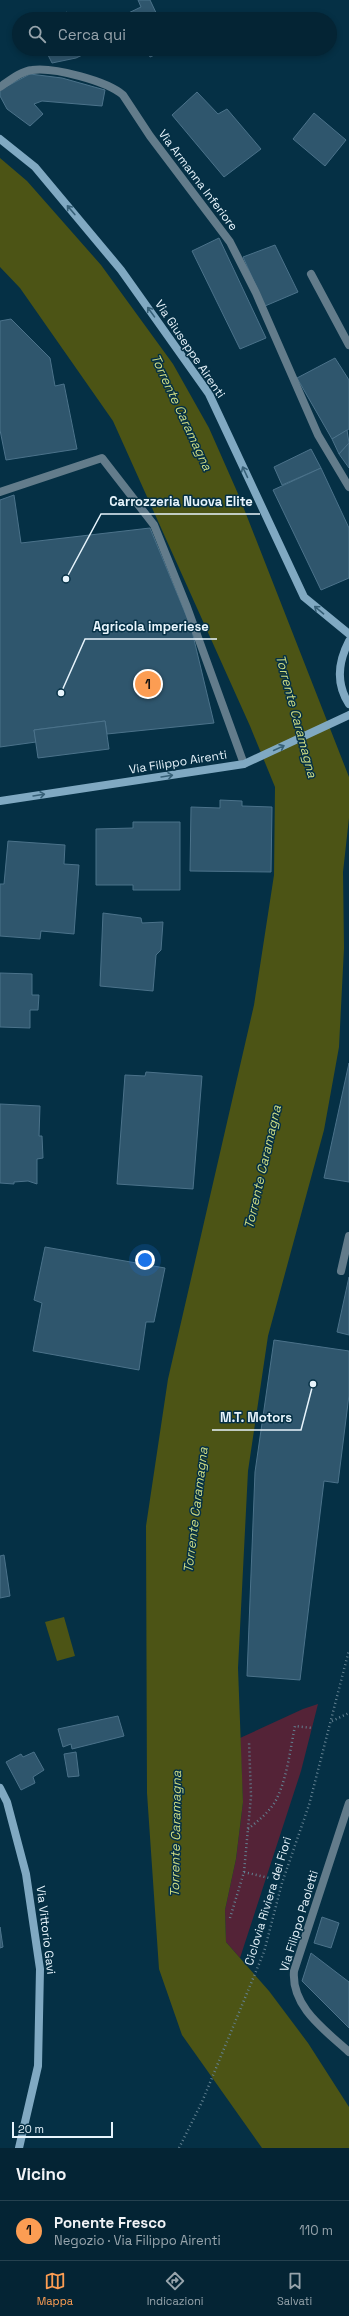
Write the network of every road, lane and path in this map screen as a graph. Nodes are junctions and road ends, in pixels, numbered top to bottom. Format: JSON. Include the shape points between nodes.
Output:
{"nodes":[{"id":1,"x":0,"y":87,"type":"edge"},
{"id":2,"x":0,"y":139,"type":"edge"},
{"id":3,"x":311,"y":274,"type":"dead end"},
{"id":4,"x":349,"y":345,"type":"edge"},
{"id":5,"x":349,"y":487,"type":"edge"},
{"id":6,"x":0,"y":492,"type":"edge"},
{"id":7,"x":349,"y":634,"type":"edge"},
{"id":8,"x":349,"y":641,"type":"edge"},
{"id":9,"x":349,"y":704,"type":"edge"},
{"id":10,"x":349,"y":715,"type":"edge"},
{"id":11,"x":244,"y":764,"type":"junction"},
{"id":12,"x":0,"y":801,"type":"edge"},
{"id":13,"x":349,"y":1236,"type":"edge"},
{"id":14,"x":341,"y":1271,"type":"dead end"},
{"id":15,"x":349,"y":1650,"type":"edge"},
{"id":16,"x":349,"y":1713,"type":"edge"},
{"id":17,"x":331,"y":1721,"type":"junction"},
{"id":18,"x":312,"y":1728,"type":"dead end"},
{"id":19,"x":248,"y":1741,"type":"dead end"},
{"id":20,"x":0,"y":1788,"type":"edge"},
{"id":21,"x":349,"y":1803,"type":"edge"},
{"id":22,"x":248,"y":1829,"type":"junction"},
{"id":23,"x":244,"y":1872,"type":"junction"},
{"id":24,"x":269,"y":1878,"type":"dead end"},
{"id":25,"x":230,"y":1918,"type":"dead end"},
{"id":26,"x":349,"y":2052,"type":"edge"},
{"id":27,"x":19,"y":2148,"type":"edge"},
{"id":28,"x":179,"y":2148,"type":"edge"}],
"edges":[{"from":1,"to":5,"type":"street","name":"Via Armanna Inferiore","via":[[24,72],[43,70],[86,79],[117,90],[123,95],[150,136],[230,242],[256,293],[318,435]]},
{"from":7,"to":2,"type":"main road","name":"Via Giuseppe Airenti","one_way":true,"via":[[304,597],[209,394],[121,270],[35,167]]},
{"from":3,"to":4,"type":"street"},
{"from":6,"to":11,"type":"street","via":[[102,458],[154,526],[187,607]]},
{"from":8,"to":9,"type":"main road","via":[[342,654],[339,675],[343,695]]},
{"from":11,"to":10,"type":"main road","name":"Via Filippo Airenti","one_way":true},
{"from":12,"to":11,"type":"main road","name":"Via Filippo Airenti","one_way":true},
{"from":13,"to":14,"type":"street"},
{"from":15,"to":17,"type":"path","name":"Ciclovia Riviera dei Fiori"},
{"from":16,"to":17,"type":"path"},
{"from":17,"to":28,"type":"path","name":"Ciclovia Riviera dei Fiori","via":[[309,1805],[282,1883],[264,1952],[202,2102]]},
{"from":18,"to":22,"type":"path","via":[[295,1726],[281,1785],[274,1802],[262,1818]]},
{"from":19,"to":22,"type":"path","via":[[251,1796]]},
{"from":20,"to":27,"type":"main road","name":"Via Vittorio Gavi","via":[[7,1802],[26,1874],[40,1969],[38,2066]]},
{"from":21,"to":26,"type":"street","name":"Via Filippo Paoletti","via":[[294,1971],[293,1985],[313,2020]]},
{"from":22,"to":23,"type":"path"},
{"from":23,"to":24,"type":"path"},
{"from":23,"to":25,"type":"path"}]}
